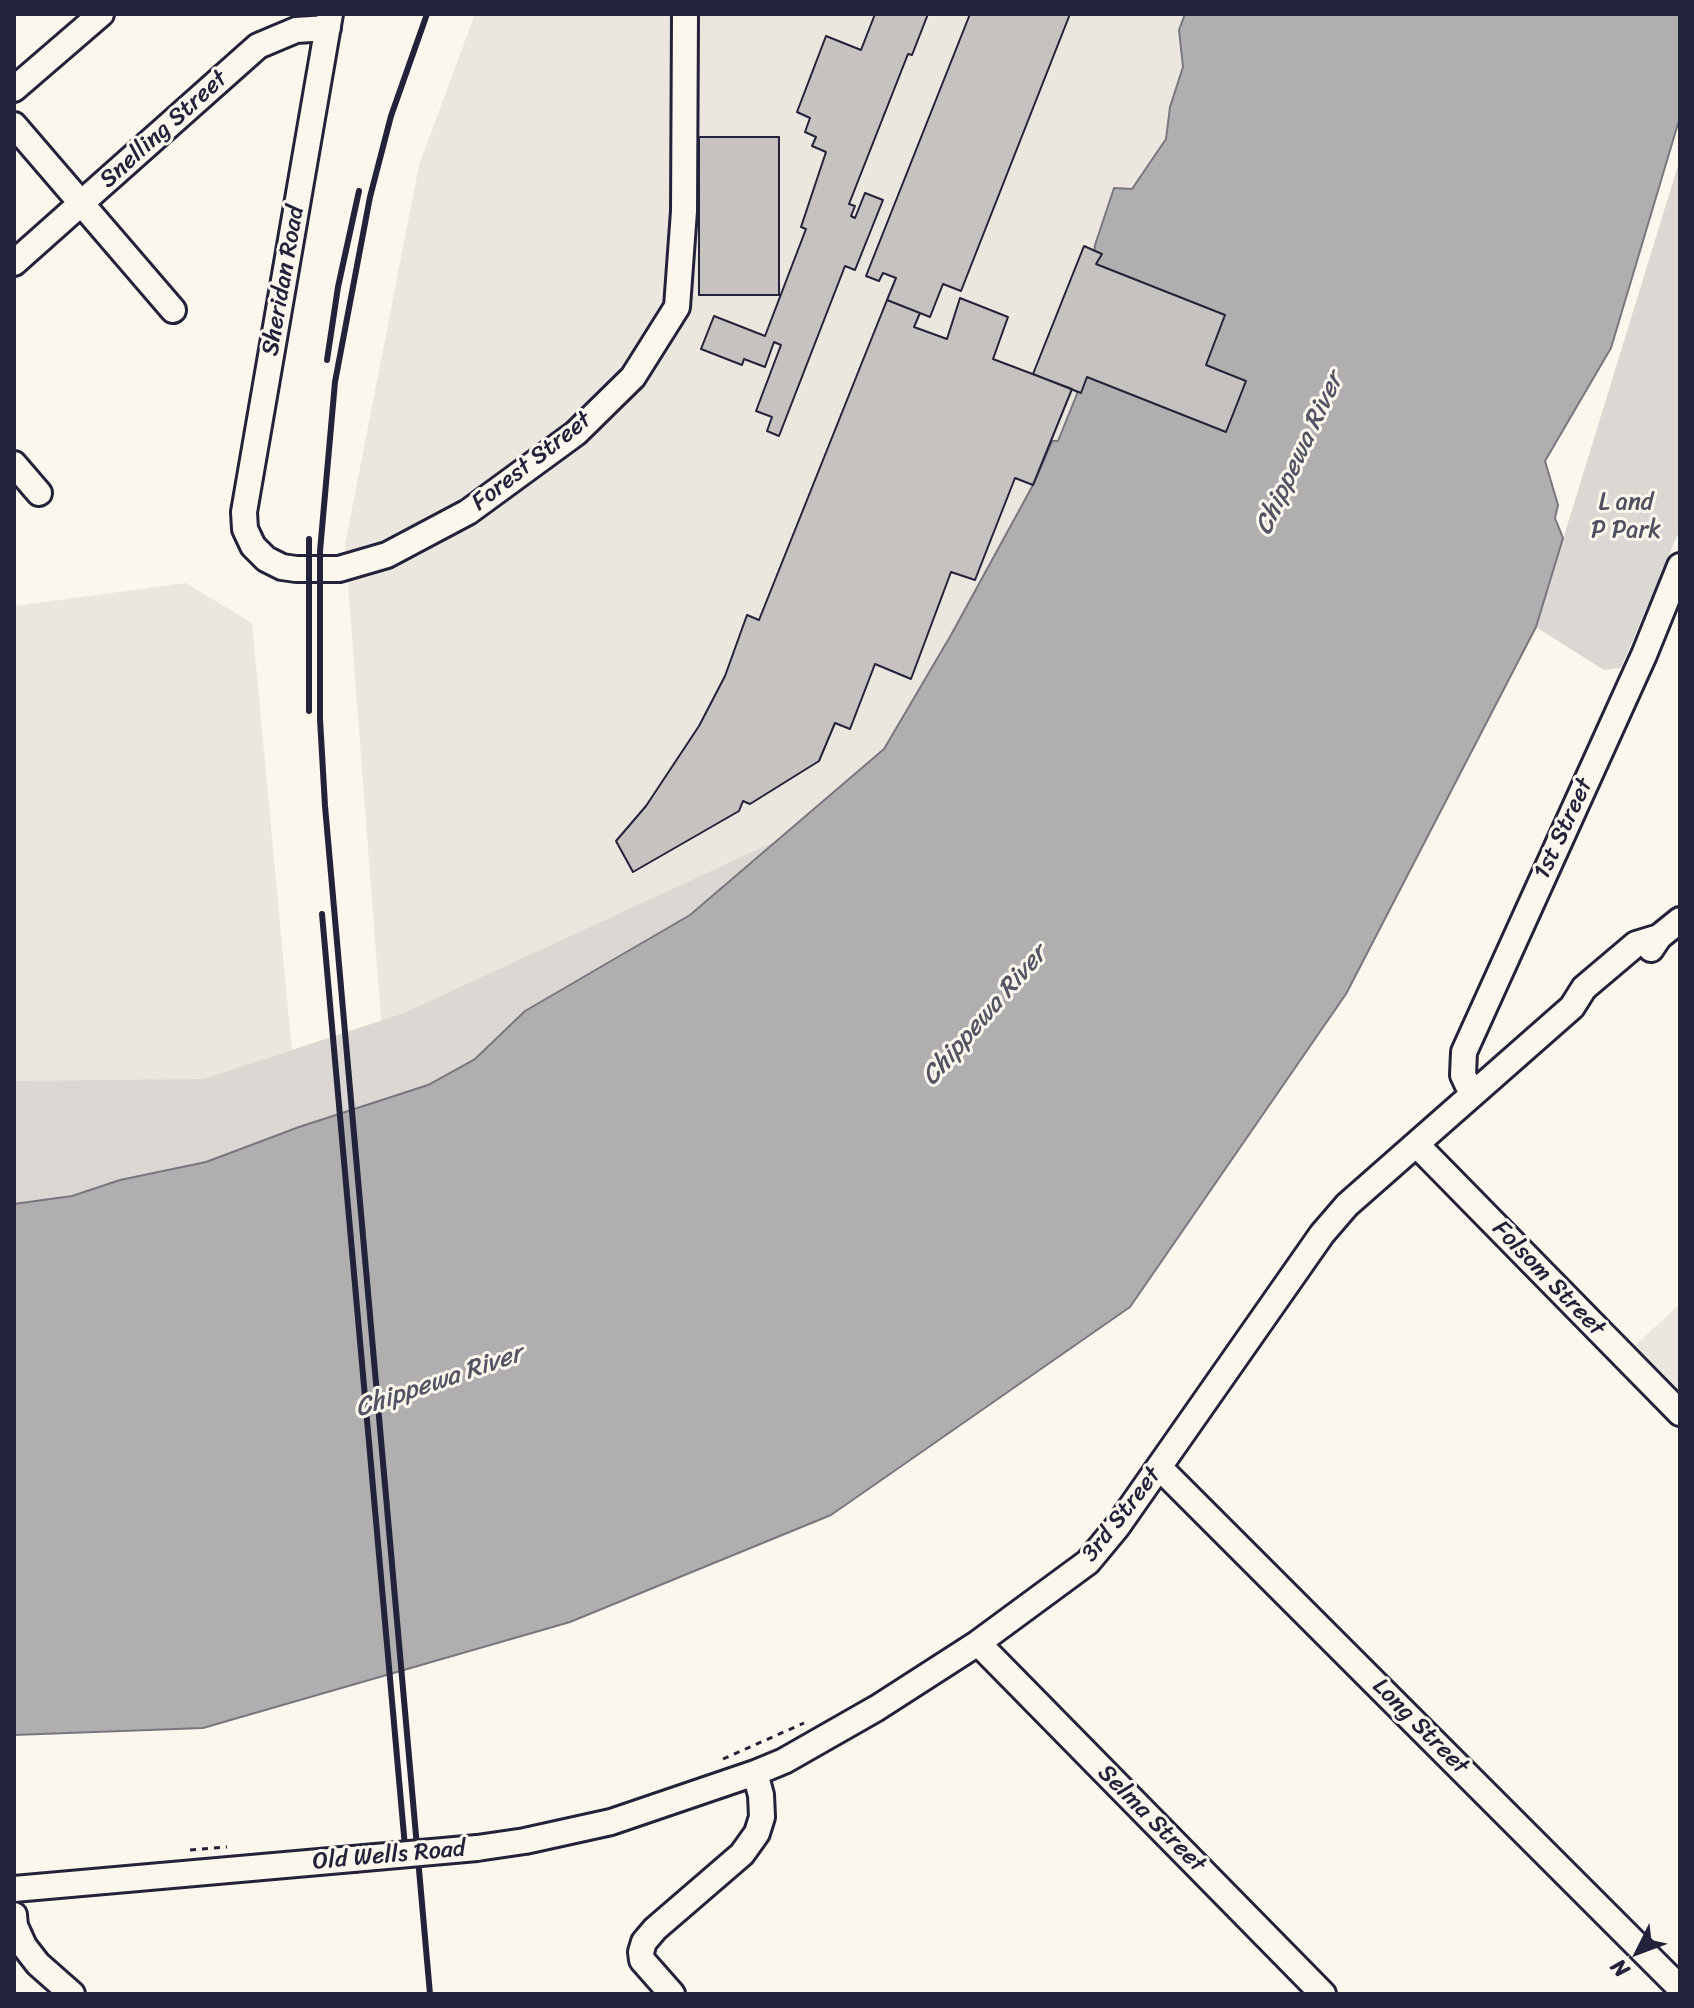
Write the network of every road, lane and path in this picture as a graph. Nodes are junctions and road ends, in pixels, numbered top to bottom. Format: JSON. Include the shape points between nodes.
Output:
{"nodes":[{"id":1,"x":101,"y":14,"type":"edge"},
{"id":2,"x":685,"y":14,"type":"edge"},
{"id":3,"x":329,"y":21,"type":"edge"},
{"id":4,"x":14,"y":89,"type":"edge"},
{"id":5,"x":14,"y":125,"type":"edge"},
{"id":6,"x":81,"y":204,"type":"junction"},
{"id":7,"x":14,"y":263,"type":"edge"},
{"id":8,"x":173,"y":310,"type":"dead end"},
{"id":9,"x":14,"y":464,"type":"edge"},
{"id":10,"x":39,"y":493,"type":"dead end"},
{"id":11,"x":253,"y":546,"type":"joint"},
{"id":12,"x":1680,"y":566,"type":"edge"},
{"id":13,"x":1675,"y":598,"type":"edge"},
{"id":14,"x":1680,"y":920,"type":"edge"},
{"id":15,"x":1472,"y":1094,"type":"junction"},
{"id":16,"x":1417,"y":1145,"type":"junction"},
{"id":17,"x":1680,"y":1413,"type":"edge"},
{"id":18,"x":1159,"y":1467,"type":"junction"},
{"id":19,"x":978,"y":1643,"type":"junction"},
{"id":20,"x":807,"y":1722,"type":"dead end"},
{"id":21,"x":717,"y":1762,"type":"dead end"},
{"id":22,"x":755,"y":1773,"type":"junction"},
{"id":23,"x":14,"y":1889,"type":"edge"},
{"id":24,"x":14,"y":1915,"type":"edge"},
{"id":25,"x":1680,"y":1988,"type":"edge"},
{"id":26,"x":72,"y":1994,"type":"edge"},
{"id":27,"x":672,"y":1994,"type":"edge"},
{"id":28,"x":1323,"y":1994,"type":"edge"}],
"edges":[{"from":1,"to":4,"type":"street"},
{"from":2,"to":11,"type":"street","name":"Forest Street","via":[[684,211],[677,307],[633,377],[576,433],[468,512],[387,555],[339,569],[296,569],[266,559]]},
{"from":3,"to":6,"type":"street","name":"Snelling Street","via":[[258,46]]},
{"from":3,"to":11,"type":"street","name":"Sheridan Road","via":[[244,512]]},
{"from":5,"to":6,"type":"street"},
{"from":6,"to":7,"type":"street","name":"Snelling Street"},
{"from":6,"to":8,"type":"street"},
{"from":9,"to":10,"type":"street"},
{"from":12,"to":13,"type":"street","name":"1st Street"},
{"from":13,"to":15,"type":"street","name":"1st Street","via":[[1644,655],[1464,1052],[1463,1075]]},
{"from":14,"to":15,"type":"street","name":"3rd Street","via":[[1659,937],[1636,944]]},
{"from":15,"to":16,"type":"street","name":"3rd Street"},
{"from":16,"to":17,"type":"street","name":"Folsom Street"},
{"from":16,"to":18,"type":"street","name":"3rd Street","via":[[1347,1205],[1322,1234]]},
{"from":18,"to":19,"type":"street","name":"3rd Street","via":[[1088,1562]]},
{"from":18,"to":25,"type":"street","name":"Long Street"},
{"from":19,"to":22,"type":"street","name":"3rd Street","via":[[818,1743]]},
{"from":19,"to":28,"type":"street","name":"Selma Street"},
{"from":20,"to":21,"type":"path"},
{"from":22,"to":23,"type":"street","name":"Old Wells Road","bridge":true,"via":[[611,1822],[525,1841]]},
{"from":22,"to":27,"type":"street","via":[[762,1817],[757,1833],[742,1854],[644,1942],[641,1952],[649,1970]]},
{"from":24,"to":26,"type":"street","via":[[24,1946]]}]}
